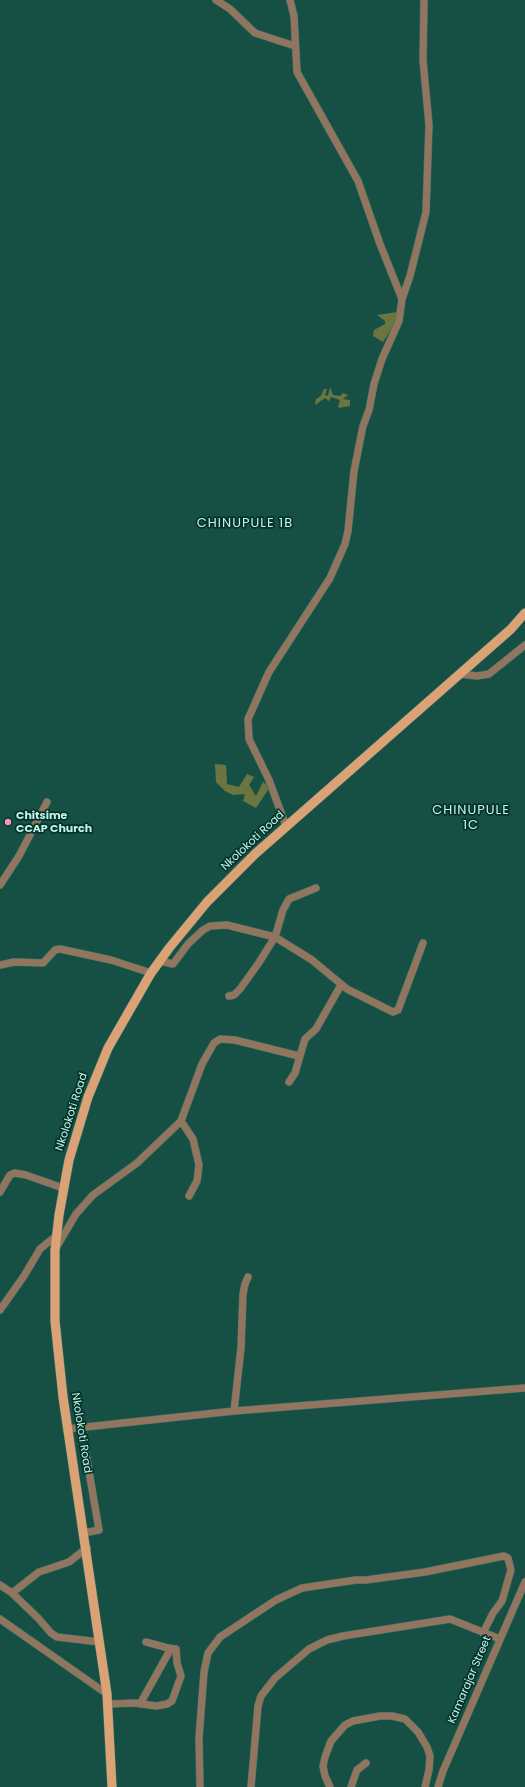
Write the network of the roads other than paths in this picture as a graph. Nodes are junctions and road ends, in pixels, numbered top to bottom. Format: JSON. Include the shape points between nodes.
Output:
{"nodes":[{"id":1,"x":216,"y":0,"type":"edge"},
{"id":2,"x":290,"y":0,"type":"edge"},
{"id":3,"x":424,"y":0,"type":"edge"},
{"id":4,"x":295,"y":46,"type":"junction"},
{"id":5,"x":402,"y":300,"type":"junction"},
{"id":6,"x":525,"y":613,"type":"edge"},
{"id":7,"x":525,"y":645,"type":"edge"},
{"id":8,"x":460,"y":674,"type":"junction"},
{"id":9,"x":47,"y":802,"type":"dead end"},
{"id":10,"x":286,"y":826,"type":"junction"},
{"id":11,"x":0,"y":885,"type":"edge"},
{"id":12,"x":316,"y":888,"type":"dead end"},
{"id":13,"x":275,"y":937,"type":"junction"},
{"id":14,"x":423,"y":943,"type":"dead end"},
{"id":15,"x":160,"y":961,"type":"junction"},
{"id":16,"x":0,"y":965,"type":"edge"},
{"id":17,"x":151,"y":972,"type":"junction"},
{"id":18,"x":341,"y":985,"type":"junction"},
{"id":19,"x":228,"y":996,"type":"dead end"},
{"id":20,"x":299,"y":1056,"type":"junction"},
{"id":21,"x":289,"y":1082,"type":"dead end"},
{"id":22,"x":182,"y":1121,"type":"junction"},
{"id":23,"x":63,"y":1188,"type":"junction"},
{"id":24,"x":0,"y":1192,"type":"edge"},
{"id":25,"x":189,"y":1196,"type":"dead end"},
{"id":26,"x":56,"y":1236,"type":"junction"},
{"id":27,"x":55,"y":1250,"type":"junction"},
{"id":28,"x":248,"y":1277,"type":"dead end"},
{"id":29,"x":0,"y":1310,"type":"edge"},
{"id":30,"x":525,"y":1388,"type":"edge"},
{"id":31,"x":234,"y":1411,"type":"junction"},
{"id":32,"x":67,"y":1429,"type":"junction"},
{"id":33,"x":85,"y":1448,"type":"dead end"},
{"id":34,"x":84,"y":1533,"type":"junction"},
{"id":35,"x":86,"y":1548,"type":"junction"},
{"id":36,"x":525,"y":1582,"type":"edge"},
{"id":37,"x":0,"y":1585,"type":"edge"},
{"id":38,"x":12,"y":1593,"type":"junction"},
{"id":39,"x":0,"y":1619,"type":"edge"},
{"id":40,"x":483,"y":1633,"type":"junction"},
{"id":41,"x":500,"y":1640,"type":"junction"},
{"id":42,"x":100,"y":1642,"type":"junction"},
{"id":43,"x":146,"y":1642,"type":"dead end"},
{"id":44,"x":168,"y":1648,"type":"junction"},
{"id":45,"x":108,"y":1699,"type":"junction"},
{"id":46,"x":140,"y":1704,"type":"junction"},
{"id":47,"x":366,"y":1763,"type":"dead end"},
{"id":48,"x":112,"y":1787,"type":"edge"},
{"id":49,"x":200,"y":1787,"type":"edge"},
{"id":50,"x":251,"y":1787,"type":"edge"},
{"id":51,"x":330,"y":1787,"type":"edge"},
{"id":52,"x":351,"y":1787,"type":"edge"},
{"id":53,"x":425,"y":1787,"type":"edge"},
{"id":54,"x":438,"y":1787,"type":"edge"}],
"edges":[{"from":1,"to":4,"type":"street","via":[[256,33]]},
{"from":2,"to":4,"type":"street","via":[[294,16]]},
{"from":3,"to":5,"type":"street","via":[[423,60],[429,125],[426,212]]},
{"from":4,"to":5,"type":"street","via":[[297,72],[358,181]]},
{"from":5,"to":10,"type":"street","via":[[399,321],[382,359],[363,426],[354,471],[348,531],[342,554],[326,584],[269,672],[248,720],[249,739],[269,780]]},
{"from":6,"to":8,"type":"main road","name":"Nkolokoti Road","via":[[512,629]]},
{"from":7,"to":8,"type":"street","via":[[488,674]]},
{"from":8,"to":10,"type":"main road","name":"Nkolokoti Road"},
{"from":9,"to":11,"type":"street","via":[[19,856]]},
{"from":10,"to":15,"type":"main road","name":"Nkolokoti Road","via":[[207,902]]},
{"from":12,"to":13,"type":"street","via":[[289,900],[283,910]]},
{"from":13,"to":15,"type":"street","via":[[227,925],[210,926],[195,936],[175,963]]},
{"from":13,"to":18,"type":"street","via":[[312,960]]},
{"from":13,"to":19,"type":"street","via":[[240,989],[234,995]]},
{"from":14,"to":18,"type":"street","via":[[396,1011],[393,1012]]},
{"from":15,"to":17,"type":"main road","name":"Nkolokoti Road"},
{"from":16,"to":17,"type":"street","via":[[14,962],[43,963],[55,950],[60,949]]},
{"from":17,"to":23,"type":"main road","name":"Nkolokoti Road","via":[[108,1048],[88,1097]]},
{"from":18,"to":20,"type":"street","via":[[316,1029],[305,1039]]},
{"from":20,"to":21,"type":"street","via":[[295,1073]]},
{"from":20,"to":22,"type":"street","via":[[252,1043],[220,1039],[211,1047],[202,1064]]},
{"from":22,"to":25,"type":"street","via":[[193,1139],[199,1165],[197,1181]]},
{"from":22,"to":27,"type":"street","via":[[137,1163],[93,1195],[76,1214]]},
{"from":23,"to":24,"type":"street","via":[[15,1173],[10,1176]]},
{"from":23,"to":26,"type":"main road","name":"Nkolokoti Road"},
{"from":26,"to":27,"type":"main road","name":"Nkolokoti Road"},
{"from":26,"to":29,"type":"street","via":[[40,1249]]},
{"from":27,"to":32,"type":"main road","name":"Nkolokoti Road","via":[[56,1340]]},
{"from":28,"to":31,"type":"street","via":[[245,1284]]},
{"from":30,"to":31,"type":"street"},
{"from":31,"to":32,"type":"street"},
{"from":32,"to":34,"type":"main road","name":"Nkolokoti Road"},
{"from":33,"to":34,"type":"street","via":[[99,1530]]},
{"from":34,"to":35,"type":"main road","name":"Nkolokoti Road"},
{"from":35,"to":38,"type":"street","via":[[69,1562],[39,1572]]},
{"from":35,"to":42,"type":"main road","name":"Nkolokoti Road"},
{"from":36,"to":41,"type":"street","name":"Kamarajar Street"},
{"from":37,"to":38,"type":"street"},
{"from":38,"to":42,"type":"street","via":[[57,1637]]},
{"from":39,"to":45,"type":"street"},
{"from":40,"to":41,"type":"street"},
{"from":40,"to":49,"type":"street","via":[[502,1601],[511,1570],[508,1558],[504,1556],[432,1571],[302,1588],[276,1600],[220,1637],[208,1653],[203,1677],[199,1738]]},
{"from":40,"to":50,"type":"street","via":[[450,1619],[343,1636],[309,1649],[274,1678],[261,1696]]},
{"from":41,"to":54,"type":"street","name":"Kamarajar Street"},
{"from":42,"to":45,"type":"main road","name":"Nkolokoti Road"},
{"from":43,"to":44,"type":"street"},
{"from":44,"to":46,"type":"street","via":[[166,1661]]},
{"from":44,"to":46,"type":"street","via":[[176,1649],[181,1676],[175,1696],[167,1704]]},
{"from":45,"to":46,"type":"street"},
{"from":45,"to":48,"type":"main road","name":"Nkolokoti Road"},
{"from":47,"to":52,"type":"street","via":[[357,1770]]},
{"from":51,"to":53,"type":"street","via":[[324,1766],[331,1740],[345,1725],[353,1721],[380,1716],[405,1719],[418,1732],[430,1756],[430,1770]]}]}
